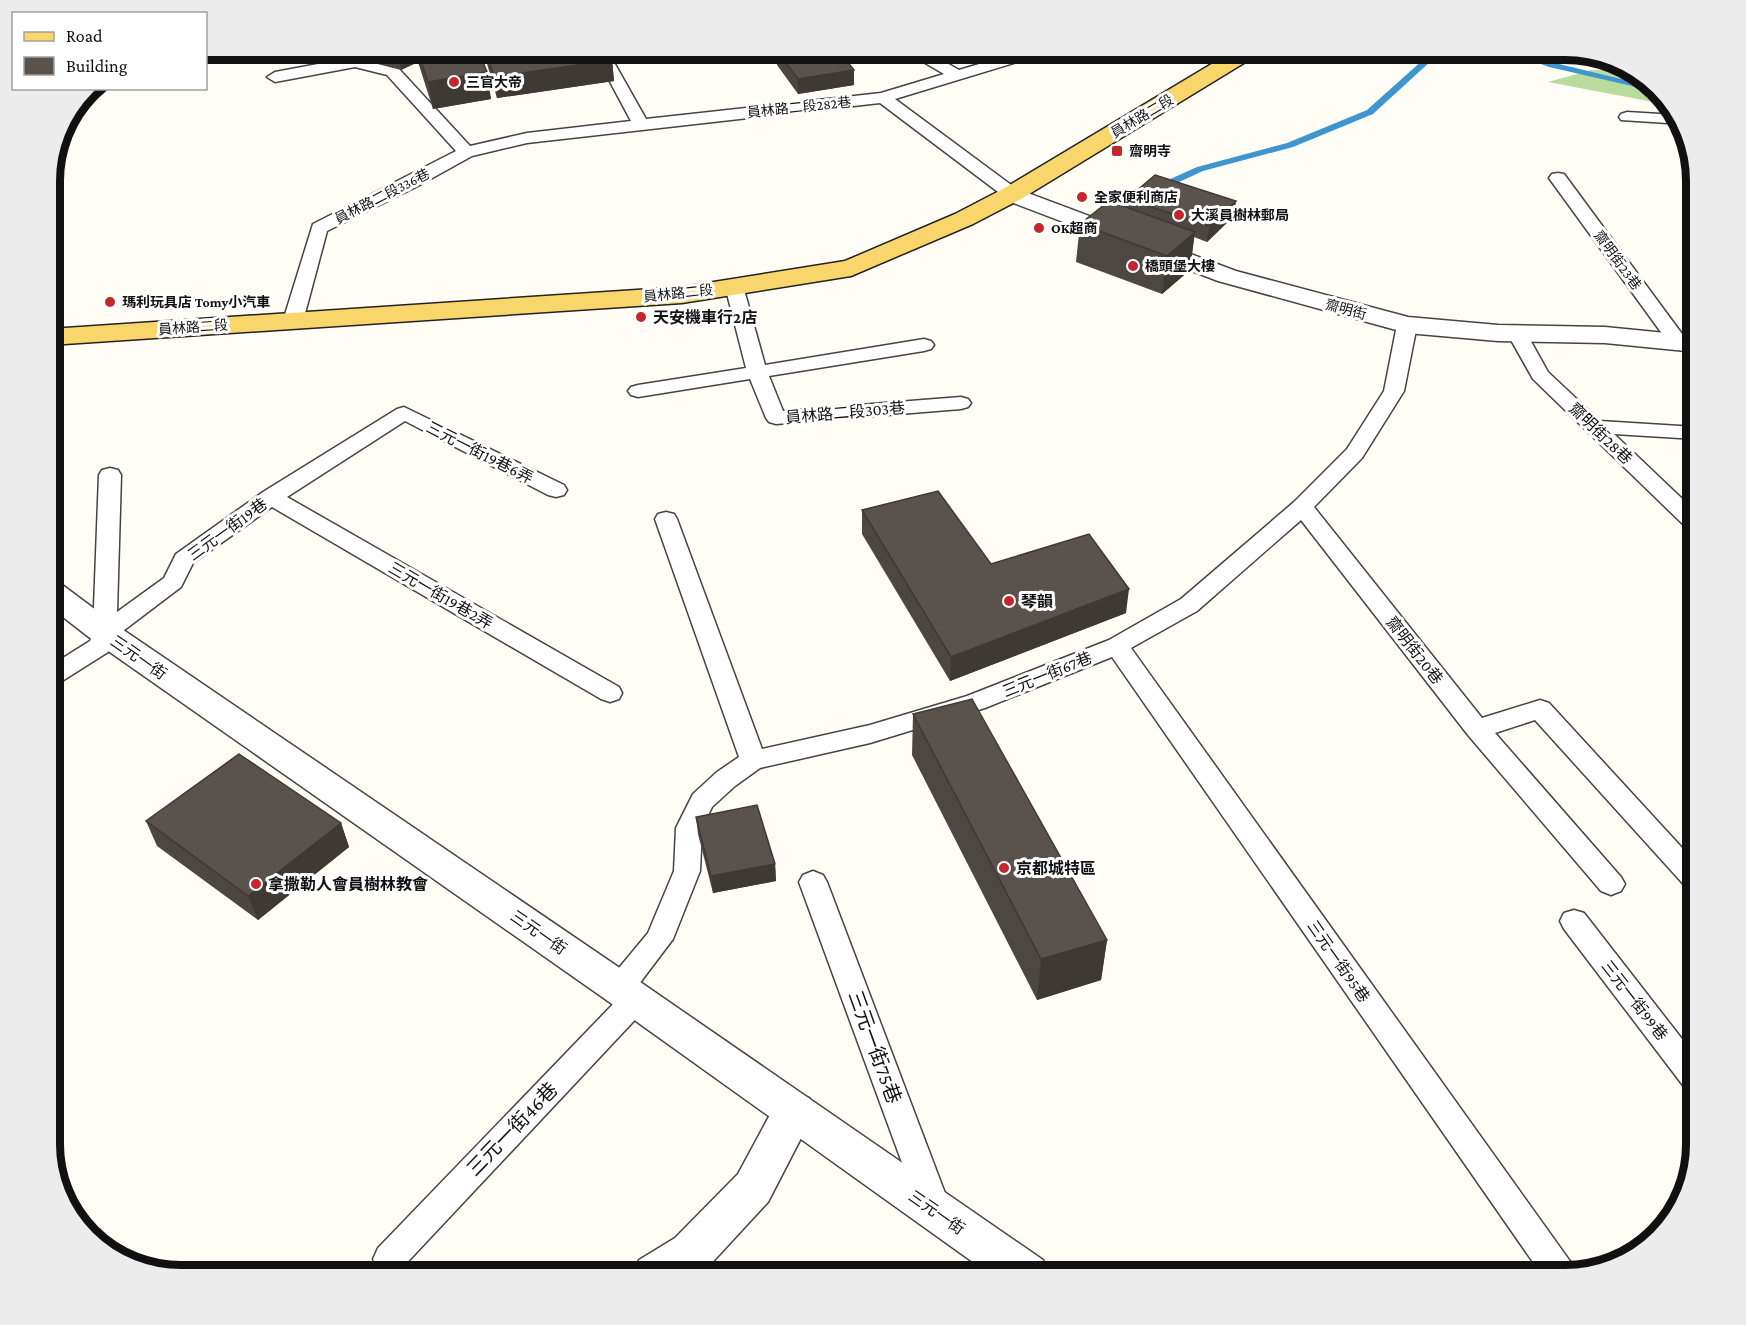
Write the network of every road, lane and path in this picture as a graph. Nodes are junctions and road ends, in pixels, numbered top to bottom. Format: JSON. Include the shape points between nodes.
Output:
{"nodes":[{"id":1,"x":336,"y":60,"type":"edge"},
{"id":2,"x":362,"y":60,"type":"edge"},
{"id":3,"x":605,"y":60,"type":"edge"},
{"id":4,"x":931,"y":60,"type":"edge"},
{"id":5,"x":1007,"y":60,"type":"edge"},
{"id":6,"x":1233,"y":60,"type":"edge"},
{"id":7,"x":956,"y":75,"type":"junction"},
{"id":8,"x":274,"y":77,"type":"dead end"},
{"id":9,"x":883,"y":98,"type":"junction"},
{"id":10,"x":1627,"y":117,"type":"dead end"},
{"id":11,"x":1669,"y":119,"type":"edge"},
{"id":12,"x":641,"y":125,"type":"junction"},
{"id":13,"x":466,"y":152,"type":"junction"},
{"id":14,"x":1558,"y":178,"type":"dead end"},
{"id":15,"x":1012,"y":194,"type":"junction"},
{"id":16,"x":734,"y":286,"type":"junction"},
{"id":17,"x":293,"y":321,"type":"junction"},
{"id":18,"x":1407,"y":325,"type":"junction"},
{"id":19,"x":1517,"y":333,"type":"junction"},
{"id":20,"x":60,"y":336,"type":"edge"},
{"id":21,"x":1686,"y":342,"type":"edge"},
{"id":22,"x":1686,"y":343,"type":"edge"},
{"id":23,"x":924,"y":345,"type":"dead end"},
{"id":24,"x":758,"y":374,"type":"junction"},
{"id":25,"x":638,"y":391,"type":"dead end"},
{"id":26,"x":962,"y":403,"type":"dead end"},
{"id":27,"x":405,"y":413,"type":"joint"},
{"id":28,"x":1595,"y":427,"type":"junction"},
{"id":29,"x":1686,"y":432,"type":"edge"},
{"id":30,"x":110,"y":475,"type":"dead end"},
{"id":31,"x":556,"y":490,"type":"dead end"},
{"id":32,"x":271,"y":497,"type":"junction"},
{"id":33,"x":1302,"y":507,"type":"junction"},
{"id":34,"x":1686,"y":514,"type":"edge"},
{"id":35,"x":666,"y":519,"type":"dead end"},
{"id":36,"x":60,"y":599,"type":"edge"},
{"id":37,"x":105,"y":633,"type":"junction"},
{"id":38,"x":1117,"y":646,"type":"junction"},
{"id":39,"x":60,"y":671,"type":"edge"},
{"id":40,"x":610,"y":693,"type":"dead end"},
{"id":41,"x":1477,"y":729,"type":"junction"},
{"id":42,"x":753,"y":760,"type":"junction"},
{"id":43,"x":1686,"y":869,"type":"edge"},
{"id":44,"x":813,"y":882,"type":"dead end"},
{"id":45,"x":1611,"y":884,"type":"dead end"},
{"id":46,"x":1574,"y":921,"type":"dead end"},
{"id":47,"x":628,"y":994,"type":"junction"},
{"id":48,"x":1686,"y":1066,"type":"edge"},
{"id":49,"x":794,"y":1112,"type":"junction"},
{"id":50,"x":936,"y":1212,"type":"junction"},
{"id":51,"x":389,"y":1259,"type":"dead end"},
{"id":52,"x":671,"y":1265,"type":"edge"},
{"id":53,"x":1013,"y":1265,"type":"edge"},
{"id":54,"x":1554,"y":1265,"type":"edge"}],
"edges":[{"from":1,"to":8,"type":"lane"},
{"from":2,"to":13,"type":"lane","via":[[393,72]]},
{"from":3,"to":12,"type":"lane"},
{"from":4,"to":7,"type":"lane"},
{"from":5,"to":7,"type":"lane","name":"員林路二段282巷"},
{"from":6,"to":15,"type":"main road","name":"員林路二段"},
{"from":7,"to":9,"type":"lane","name":"員林路二段282巷"},
{"from":9,"to":12,"type":"lane","name":"員林路二段282巷"},
{"from":9,"to":15,"type":"lane"},
{"from":10,"to":11,"type":"lane"},
{"from":12,"to":13,"type":"lane","name":"員林路二段336巷","via":[[527,138]]},
{"from":13,"to":17,"type":"lane","name":"員林路二段336巷","via":[[319,228]]},
{"from":14,"to":21,"type":"lane","name":"齋明街23巷"},
{"from":15,"to":16,"type":"main road","name":"員林路二段","via":[[851,268]]},
{"from":15,"to":18,"type":"street","name":"齋明街","via":[[1227,276]]},
{"from":16,"to":17,"type":"main road","name":"員林路二段","via":[[682,295]]},
{"from":16,"to":24,"type":"lane","name":"員林路二段303巷"},
{"from":17,"to":20,"type":"main road","name":"員林路二段"},
{"from":18,"to":19,"type":"street","name":"齋明街"},
{"from":18,"to":33,"type":"lane","via":[[1394,391],[1355,453]]},
{"from":19,"to":22,"type":"street","name":"齋明街","via":[[1605,335]]},
{"from":19,"to":28,"type":"lane","name":"齋明街28巷","via":[[1540,375]]},
{"from":23,"to":24,"type":"lane"},
{"from":24,"to":25,"type":"lane"},
{"from":24,"to":26,"type":"lane","name":"員林路二段303巷","via":[[776,418]]},
{"from":27,"to":31,"type":"lane","name":"三元一街19巷6弄"},
{"from":27,"to":32,"type":"lane","name":"三元一街19巷"},
{"from":28,"to":29,"type":"lane"},
{"from":28,"to":34,"type":"lane","name":"齋明街28巷"},
{"from":30,"to":37,"type":"lane"},
{"from":32,"to":37,"type":"lane","name":"三元一街19巷","via":[[184,559],[173,582]]},
{"from":32,"to":40,"type":"lane","name":"三元一街19巷2弄"},
{"from":33,"to":38,"type":"lane","name":"三元一街67巷","via":[[1189,605]]},
{"from":33,"to":41,"type":"lane","name":"齋明街20巷"},
{"from":35,"to":42,"type":"lane"},
{"from":36,"to":37,"type":"street","name":"三元一街"},
{"from":37,"to":39,"type":"lane","name":"三元一街19巷","via":[[100,646]]},
{"from":37,"to":47,"type":"street","name":"三元一街"},
{"from":38,"to":42,"type":"lane","name":"三元一街67巷","via":[[976,702],[870,734]]},
{"from":38,"to":54,"type":"lane","name":"三元一街95巷"},
{"from":41,"to":43,"type":"lane","via":[[1540,709]]},
{"from":41,"to":45,"type":"lane","name":"齋明街20巷"},
{"from":42,"to":47,"type":"lane","name":"三元一街67巷","via":[[702,801],[689,828],[687,871],[659,939]]},
{"from":44,"to":50,"type":"lane","name":"三元一街75巷"},
{"from":46,"to":48,"type":"lane","name":"三元一街99巷"},
{"from":47,"to":49,"type":"street","name":"三元一街"},
{"from":47,"to":51,"type":"lane","name":"三元一街46巷"},
{"from":49,"to":50,"type":"street","name":"三元一街"},
{"from":49,"to":52,"type":"street","via":[[753,1188],[691,1253]]},
{"from":50,"to":53,"type":"street","name":"三元一街"}]}
